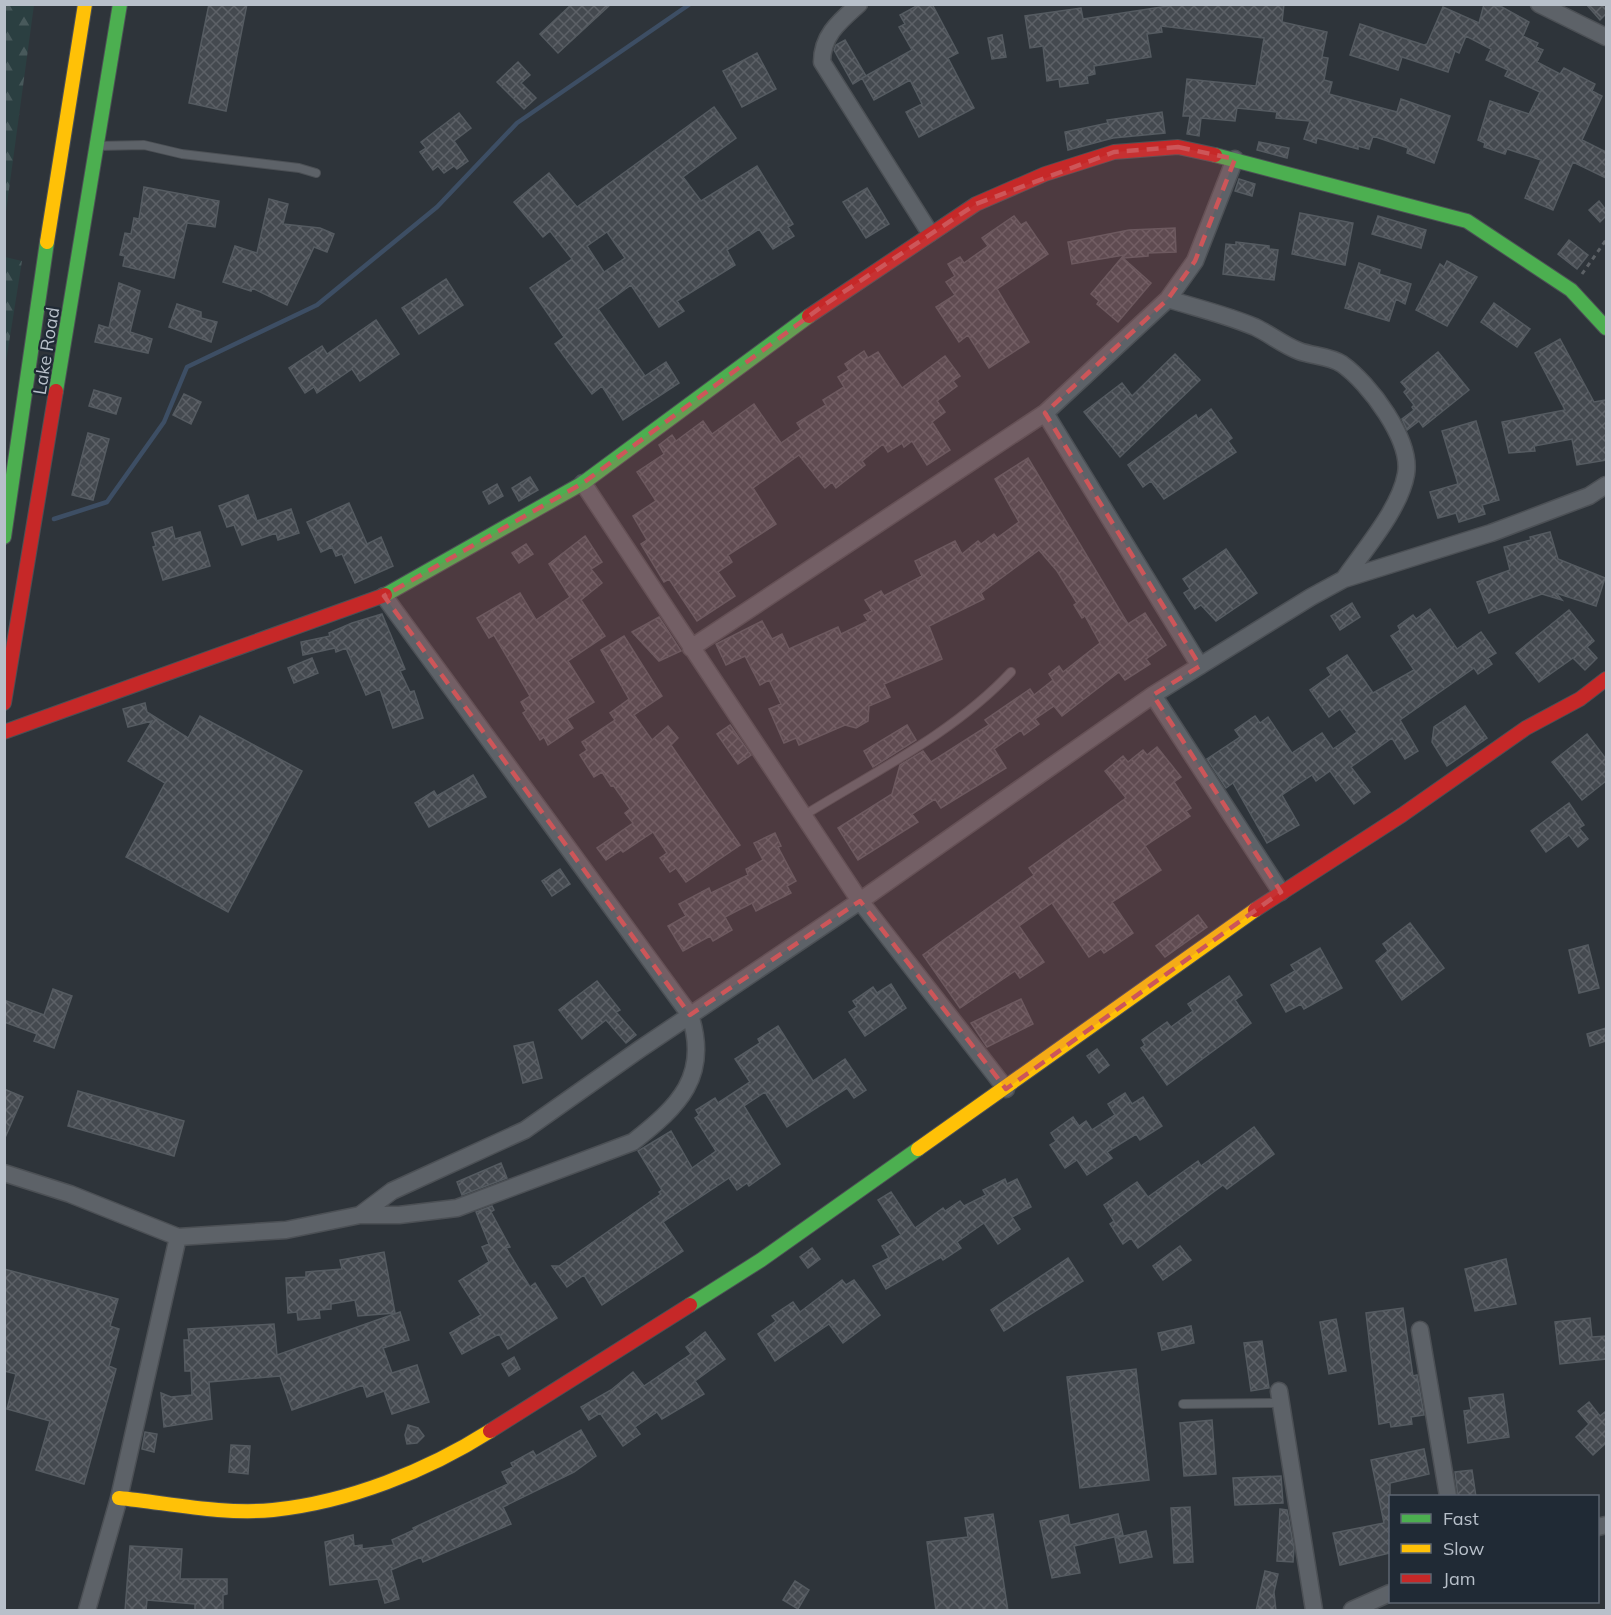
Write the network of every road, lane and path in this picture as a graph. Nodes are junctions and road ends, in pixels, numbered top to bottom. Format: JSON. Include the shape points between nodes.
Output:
{"nodes":[{"id":1,"x":85,"y":4,"type":"edge"},
{"id":2,"x":120,"y":4,"type":"edge"},
{"id":3,"x":860,"y":4,"type":"edge"},
{"id":4,"x":1539,"y":4,"type":"edge"},
{"id":5,"x":1606,"y":37,"type":"edge"},
{"id":6,"x":97,"y":146,"type":"junction"},
{"id":7,"x":1235,"y":159,"type":"junction"},
{"id":8,"x":316,"y":172,"type":"dead end"},
{"id":9,"x":930,"y":233,"type":"junction"},
{"id":10,"x":1606,"y":240,"type":"edge"},
{"id":11,"x":1571,"y":290,"type":"junction"},
{"id":12,"x":1168,"y":299,"type":"junction"},
{"id":13,"x":1606,"y":328,"type":"edge"},
{"id":14,"x":1045,"y":413,"type":"junction"},
{"id":15,"x":583,"y":483,"type":"junction"},
{"id":16,"x":1606,"y":485,"type":"edge"},
{"id":17,"x":1606,"y":495,"type":"edge"},
{"id":18,"x":1589,"y":496,"type":"junction"},
{"id":19,"x":4,"y":537,"type":"edge"},
{"id":20,"x":1344,"y":579,"type":"junction"},
{"id":21,"x":384,"y":596,"type":"junction"},
{"id":22,"x":690,"y":648,"type":"junction"},
{"id":23,"x":1200,"y":666,"type":"junction"},
{"id":24,"x":1011,"y":672,"type":"dead end"},
{"id":25,"x":1606,"y":679,"type":"edge"},
{"id":26,"x":1154,"y":695,"type":"junction"},
{"id":27,"x":4,"y":703,"type":"edge"},
{"id":28,"x":4,"y":732,"type":"edge"},
{"id":29,"x":803,"y":816,"type":"junction"},
{"id":30,"x":1281,"y":892,"type":"junction"},
{"id":31,"x":860,"y":902,"type":"junction"},
{"id":32,"x":690,"y":1015,"type":"junction"},
{"id":33,"x":1006,"y":1089,"type":"junction"},
{"id":34,"x":4,"y":1173,"type":"edge"},
{"id":35,"x":360,"y":1215,"type":"junction"},
{"id":36,"x":178,"y":1237,"type":"junction"},
{"id":37,"x":1420,"y":1330,"type":"dead end"},
{"id":38,"x":1280,"y":1397,"type":"joint"},
{"id":39,"x":1183,"y":1404,"type":"dead end"},
{"id":40,"x":1448,"y":1495,"type":"edge"},
{"id":41,"x":119,"y":1498,"type":"junction"},
{"id":42,"x":1389,"y":1593,"type":"edge"},
{"id":43,"x":87,"y":1611,"type":"edge"},
{"id":44,"x":1314,"y":1611,"type":"edge"},
{"id":45,"x":1352,"y":1611,"type":"edge"}],
"edges":[{"from":1,"to":19,"type":"street","name":"Lake Road"},
{"from":2,"to":6,"type":"street","name":"Lake Road"},
{"from":3,"to":9,"type":"street","via":[[828,34],[822,47],[822,62]]},
{"from":4,"to":5,"type":"street"},
{"from":6,"to":8,"type":"lane","via":[[144,144],[182,154]]},
{"from":6,"to":27,"type":"street","name":"Lake Road"},
{"from":7,"to":9,"type":"street","via":[[1178,147],[1114,153],[1045,174],[976,204]]},
{"from":7,"to":11,"type":"street","via":[[1467,221]]},
{"from":7,"to":12,"type":"street","via":[[1195,261]]},
{"from":9,"to":15,"type":"street","via":[[824,305]]},
{"from":10,"to":11,"type":"path"},
{"from":11,"to":13,"type":"street"},
{"from":12,"to":14,"type":"street"},
{"from":12,"to":20,"type":"street","via":[[1253,326],[1299,351],[1339,363],[1366,386],[1392,420],[1405,460],[1404,484]]},
{"from":14,"to":22,"type":"street"},
{"from":14,"to":23,"type":"street"},
{"from":15,"to":21,"type":"street"},
{"from":15,"to":22,"type":"street"},
{"from":16,"to":18,"type":"street"},
{"from":17,"to":18,"type":"street"},
{"from":18,"to":20,"type":"street","via":[[1491,533]]},
{"from":20,"to":23,"type":"street"},
{"from":21,"to":28,"type":"street"},
{"from":21,"to":32,"type":"street"},
{"from":22,"to":29,"type":"street"},
{"from":23,"to":26,"type":"street"},
{"from":24,"to":29,"type":"lane","via":[[986,699],[949,726]]},
{"from":25,"to":30,"type":"street"},
{"from":26,"to":30,"type":"street"},
{"from":26,"to":31,"type":"street"},
{"from":29,"to":31,"type":"street"},
{"from":30,"to":33,"type":"street"},
{"from":31,"to":32,"type":"street"},
{"from":31,"to":33,"type":"street"},
{"from":32,"to":35,"type":"street","via":[[525,1130],[392,1191]]},
{"from":32,"to":35,"type":"street","via":[[698,1046],[690,1085],[656,1124],[633,1142],[457,1208]]},
{"from":33,"to":41,"type":"street","via":[[761,1260],[458,1451],[366,1489],[272,1510],[233,1510]]},
{"from":34,"to":36,"type":"street","via":[[70,1194]]},
{"from":35,"to":36,"type":"street","via":[[286,1230]]},
{"from":36,"to":41,"type":"street"},
{"from":37,"to":40,"type":"street"},
{"from":38,"to":39,"type":"lane"},
{"from":38,"to":44,"type":"street"},
{"from":41,"to":43,"type":"street"},
{"from":42,"to":45,"type":"street"}]}
